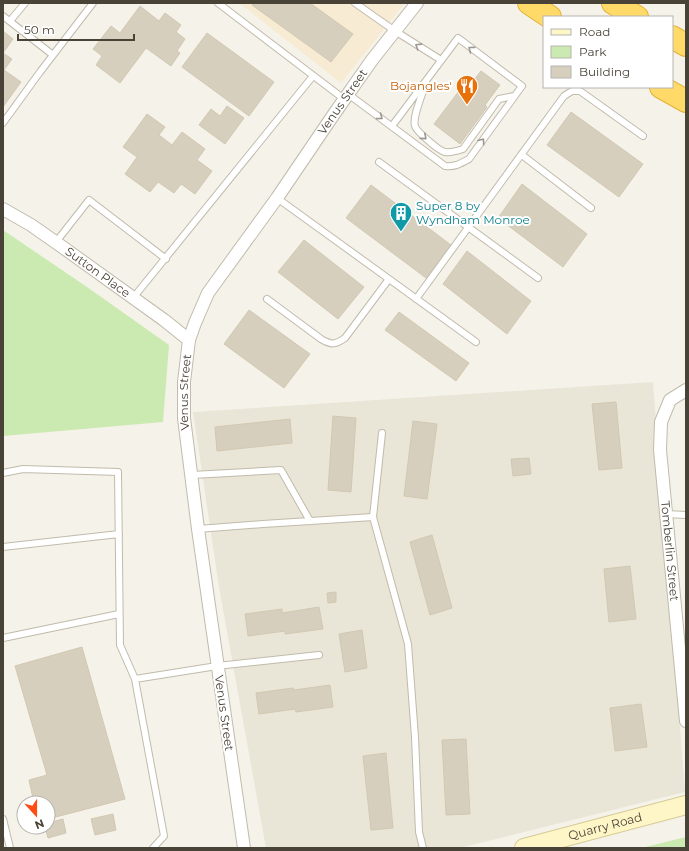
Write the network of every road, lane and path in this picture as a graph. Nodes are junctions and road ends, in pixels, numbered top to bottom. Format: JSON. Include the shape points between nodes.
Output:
{"nodes":[{"id":1,"x":25,"y":3,"type":"edge"},
{"id":2,"x":93,"y":3,"type":"edge"},
{"id":3,"x":218,"y":3,"type":"edge"},
{"id":4,"x":355,"y":3,"type":"edge"},
{"id":5,"x":418,"y":3,"type":"edge"},
{"id":6,"x":529,"y":3,"type":"edge"},
{"id":7,"x":613,"y":3,"type":"edge"},
{"id":8,"x":3,"y":16,"type":"edge"},
{"id":9,"x":548,"y":16,"type":"edge"},
{"id":10,"x":635,"y":16,"type":"edge"},
{"id":11,"x":10,"y":22,"type":"junction"},
{"id":12,"x":395,"y":31,"type":"junction"},
{"id":13,"x":673,"y":38,"type":"edge"},
{"id":14,"x":686,"y":45,"type":"edge"},
{"id":15,"x":53,"y":55,"type":"junction"},
{"id":16,"x":441,"y":60,"type":"junction"},
{"id":17,"x":314,"y":76,"type":"junction"},
{"id":18,"x":429,"y":76,"type":"junction"},
{"id":19,"x":663,"y":88,"type":"edge"},
{"id":20,"x":514,"y":96,"type":"junction"},
{"id":21,"x":346,"y":97,"type":"junction"},
{"id":22,"x":686,"y":101,"type":"edge"},
{"id":23,"x":3,"y":123,"type":"edge"},
{"id":24,"x":392,"y":126,"type":"junction"},
{"id":25,"x":643,"y":136,"type":"dead end"},
{"id":26,"x":522,"y":155,"type":"junction"},
{"id":27,"x":379,"y":162,"type":"dead end"},
{"id":28,"x":277,"y":198,"type":"junction"},
{"id":29,"x":591,"y":208,"type":"dead end"},
{"id":30,"x":3,"y":209,"type":"edge"},
{"id":31,"x":469,"y":227,"type":"junction"},
{"id":32,"x":56,"y":242,"type":"junction"},
{"id":33,"x":166,"y":258,"type":"junction"},
{"id":34,"x":538,"y":278,"type":"dead end"},
{"id":35,"x":390,"y":279,"type":"junction"},
{"id":36,"x":133,"y":298,"type":"junction"},
{"id":37,"x":267,"y":299,"type":"dead end"},
{"id":38,"x":416,"y":299,"type":"junction"},
{"id":39,"x":189,"y":340,"type":"junction"},
{"id":40,"x":476,"y":342,"type":"dead end"},
{"id":41,"x":686,"y":390,"type":"edge"},
{"id":42,"x":382,"y":433,"type":"dead end"},
{"id":43,"x":3,"y":473,"type":"edge"},
{"id":44,"x":192,"y":476,"type":"junction"},
{"id":45,"x":666,"y":514,"type":"junction"},
{"id":46,"x":686,"y":515,"type":"edge"},
{"id":47,"x":373,"y":517,"type":"junction"},
{"id":48,"x":310,"y":521,"type":"junction"},
{"id":49,"x":198,"y":529,"type":"junction"},
{"id":50,"x":119,"y":534,"type":"junction"},
{"id":51,"x":3,"y":548,"type":"edge"},
{"id":52,"x":119,"y":614,"type":"junction"},
{"id":53,"x":3,"y":638,"type":"edge"},
{"id":54,"x":319,"y":654,"type":"dead end"},
{"id":55,"x":217,"y":666,"type":"junction"},
{"id":56,"x":136,"y":679,"type":"junction"},
{"id":57,"x":686,"y":722,"type":"edge"},
{"id":58,"x":686,"y":805,"type":"edge"},
{"id":59,"x":3,"y":819,"type":"edge"},
{"id":60,"x":10,"y":848,"type":"edge"},
{"id":61,"x":153,"y":848,"type":"edge"},
{"id":62,"x":244,"y":848,"type":"edge"},
{"id":63,"x":423,"y":848,"type":"edge"},
{"id":64,"x":524,"y":848,"type":"edge"}],
"edges":[{"from":1,"to":11,"type":"lane"},
{"from":2,"to":15,"type":"lane"},
{"from":3,"to":17,"type":"lane"},
{"from":4,"to":12,"type":"lane"},
{"from":5,"to":12,"type":"street","name":"Venus Street"},
{"from":6,"to":9,"type":"highway"},
{"from":7,"to":10,"type":"highway"},
{"from":8,"to":11,"type":"lane"},
{"from":11,"to":15,"type":"lane"},
{"from":16,"to":12,"type":"lane","one_way":true},
{"from":12,"to":21,"type":"street","name":"Venus Street"},
{"from":13,"to":14,"type":"highway"},
{"from":15,"to":23,"type":"lane"},
{"from":16,"to":18,"type":"lane"},
{"from":20,"to":16,"type":"lane","one_way":true,"via":[[522,86],[458,38]]},
{"from":17,"to":21,"type":"lane"},
{"from":17,"to":33,"type":"lane"},
{"from":18,"to":20,"type":"lane","one_way":true,"via":[[416,114],[415,126],[420,134],[443,152],[463,149],[499,99]]},
{"from":18,"to":24,"type":"lane"},
{"from":19,"to":22,"type":"highway"},
{"from":24,"to":20,"type":"lane","one_way":true,"via":[[445,166],[452,167],[468,159]]},
{"from":21,"to":24,"type":"lane","one_way":true},
{"from":21,"to":28,"type":"street","name":"Venus Street"},
{"from":25,"to":26,"type":"lane","via":[[580,91],[572,91],[564,96]]},
{"from":26,"to":29,"type":"lane"},
{"from":26,"to":31,"type":"lane"},
{"from":27,"to":31,"type":"lane"},
{"from":28,"to":35,"type":"lane"},
{"from":28,"to":39,"type":"street","name":"Venus Street","via":[[208,293]]},
{"from":30,"to":32,"type":"street","name":"Sutton Place"},
{"from":31,"to":34,"type":"lane"},
{"from":31,"to":38,"type":"lane"},
{"from":32,"to":33,"type":"lane","via":[[89,200]]},
{"from":32,"to":36,"type":"street","name":"Sutton Place"},
{"from":33,"to":36,"type":"lane"},
{"from":35,"to":37,"type":"lane","via":[[345,338],[338,343],[329,344]]},
{"from":35,"to":38,"type":"lane"},
{"from":36,"to":39,"type":"street","name":"Sutton Place"},
{"from":38,"to":40,"type":"lane"},
{"from":39,"to":44,"type":"street","name":"Venus Street","via":[[184,382],[184,418]]},
{"from":41,"to":45,"type":"street","name":"Tomberlin Street","via":[[670,400],[662,422],[660,450]]},
{"from":42,"to":47,"type":"lane"},
{"from":43,"to":50,"type":"lane","via":[[23,469],[118,472]]},
{"from":44,"to":48,"type":"lane","via":[[281,470]]},
{"from":44,"to":49,"type":"street","name":"Venus Street"},
{"from":45,"to":46,"type":"lane"},
{"from":45,"to":57,"type":"street","name":"Tomberlin Street"},
{"from":47,"to":48,"type":"lane"},
{"from":47,"to":63,"type":"lane","via":[[408,644],[419,832]]},
{"from":48,"to":49,"type":"lane"},
{"from":49,"to":55,"type":"street","name":"Venus Street"},
{"from":50,"to":51,"type":"lane"},
{"from":50,"to":52,"type":"lane"},
{"from":52,"to":53,"type":"lane"},
{"from":52,"to":56,"type":"lane","via":[[120,645]]},
{"from":54,"to":55,"type":"lane"},
{"from":55,"to":56,"type":"lane"},
{"from":55,"to":62,"type":"street","name":"Venus Street"},
{"from":56,"to":61,"type":"lane","via":[[164,836]]},
{"from":58,"to":64,"type":"street","name":"Quarry Road"},
{"from":59,"to":60,"type":"lane"}]}
